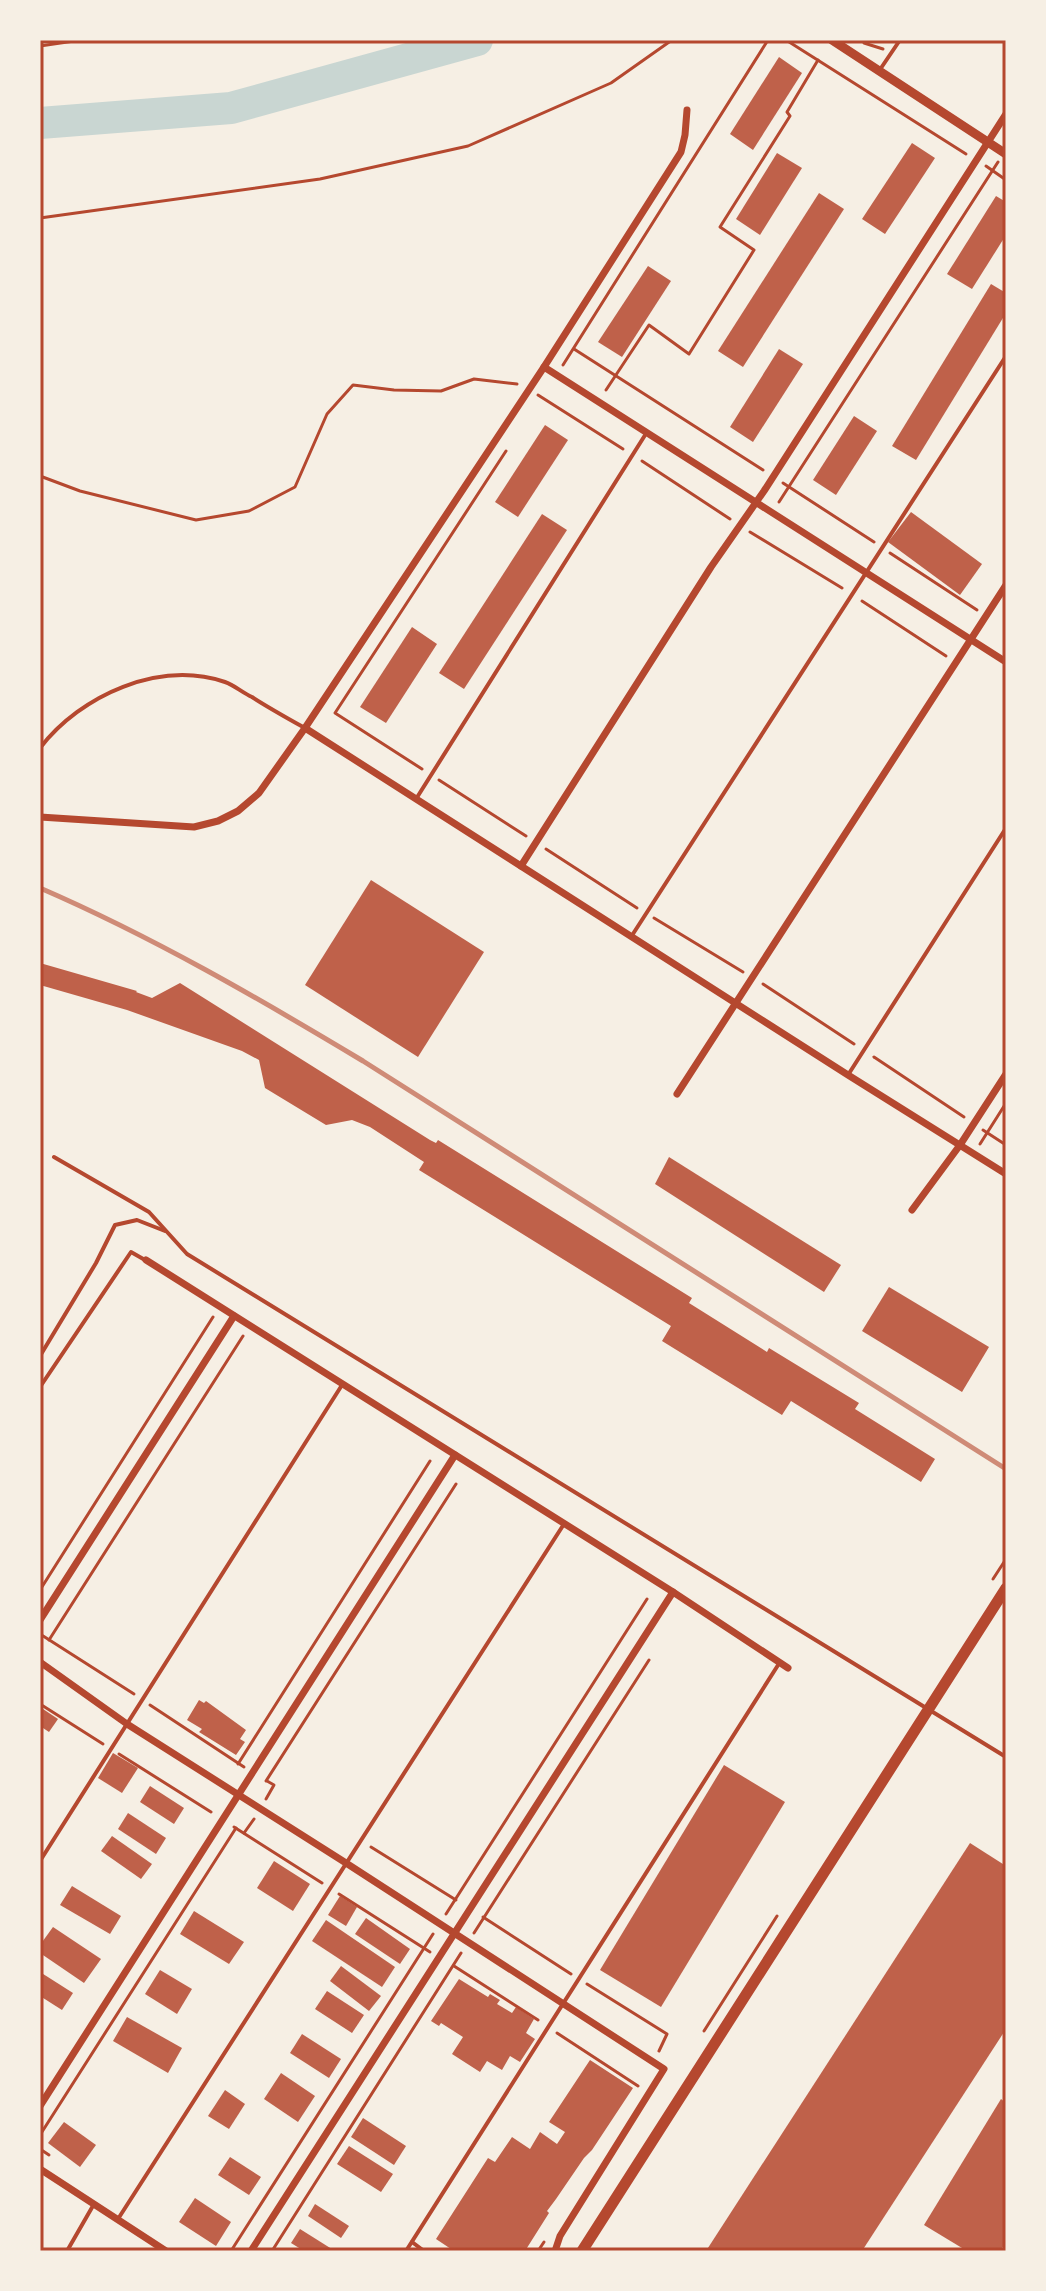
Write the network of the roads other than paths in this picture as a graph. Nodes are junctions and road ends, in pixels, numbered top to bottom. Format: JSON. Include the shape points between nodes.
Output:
{"nodes":[{"id":1,"x":832,"y":40,"type":"edge"},
{"id":2,"x":900,"y":40,"type":"edge"},
{"id":3,"x":879,"y":71,"type":"junction"},
{"id":4,"x":687,"y":110,"type":"dead end"},
{"id":5,"x":1006,"y":114,"type":"edge"},
{"id":6,"x":987,"y":143,"type":"junction"},
{"id":7,"x":1005,"y":154,"type":"edge"},
{"id":8,"x":1006,"y":356,"type":"edge"},
{"id":9,"x":544,"y":367,"type":"junction"},
{"id":10,"x":647,"y":432,"type":"junction"},
{"id":11,"x":757,"y":502,"type":"junction"},
{"id":12,"x":866,"y":572,"type":"junction"},
{"id":13,"x":1006,"y":585,"type":"edge"},
{"id":14,"x":971,"y":639,"type":"junction"},
{"id":15,"x":1006,"y":662,"type":"edge"},
{"id":16,"x":305,"y":728,"type":"junction"},
{"id":17,"x":40,"y":748,"type":"edge"},
{"id":18,"x":416,"y":799,"type":"junction"},
{"id":19,"x":40,"y":817,"type":"edge"},
{"id":20,"x":1006,"y":828,"type":"edge"},
{"id":21,"x":521,"y":866,"type":"junction"},
{"id":22,"x":631,"y":937,"type":"junction"},
{"id":23,"x":735,"y":1003,"type":"junction"},
{"id":24,"x":1006,"y":1074,"type":"edge"},
{"id":25,"x":848,"y":1075,"type":"junction"},
{"id":26,"x":677,"y":1094,"type":"dead end"},
{"id":27,"x":960,"y":1145,"type":"junction"},
{"id":28,"x":54,"y":1157,"type":"dead end"},
{"id":29,"x":1006,"y":1174,"type":"edge"},
{"id":30,"x":912,"y":1210,"type":"dead end"},
{"id":31,"x":168,"y":1232,"type":"junction"},
{"id":32,"x":146,"y":1260,"type":"joint"},
{"id":33,"x":234,"y":1316,"type":"junction"},
{"id":34,"x":40,"y":1356,"type":"edge"},
{"id":35,"x":342,"y":1385,"type":"junction"},
{"id":36,"x":40,"y":1387,"type":"edge"},
{"id":37,"x":455,"y":1455,"type":"junction"},
{"id":38,"x":564,"y":1524,"type":"junction"},
{"id":39,"x":1006,"y":1588,"type":"edge"},
{"id":40,"x":673,"y":1592,"type":"junction"},
{"id":41,"x":40,"y":1620,"type":"edge"},
{"id":42,"x":40,"y":1662,"type":"edge"},
{"id":43,"x":781,"y":1662,"type":"junction"},
{"id":44,"x":788,"y":1668,"type":"dead end"},
{"id":45,"x":127,"y":1724,"type":"junction"},
{"id":46,"x":1006,"y":1757,"type":"edge"},
{"id":47,"x":237,"y":1793,"type":"junction"},
{"id":48,"x":40,"y":1861,"type":"edge"},
{"id":49,"x":346,"y":1863,"type":"junction"},
{"id":50,"x":455,"y":1933,"type":"junction"},
{"id":51,"x":563,"y":2005,"type":"junction"},
{"id":52,"x":40,"y":2106,"type":"edge"},
{"id":53,"x":40,"y":2169,"type":"edge"},
{"id":54,"x":94,"y":2204,"type":"junction"},
{"id":55,"x":117,"y":2219,"type":"junction"},
{"id":56,"x":412,"y":2242,"type":"junction"},
{"id":57,"x":67,"y":2251,"type":"edge"},
{"id":58,"x":166,"y":2251,"type":"edge"},
{"id":59,"x":251,"y":2251,"type":"edge"},
{"id":60,"x":406,"y":2251,"type":"edge"},
{"id":61,"x":424,"y":2251,"type":"edge"},
{"id":62,"x":555,"y":2251,"type":"edge"},
{"id":63,"x":582,"y":2251,"type":"edge"}],
"edges":[{"from":1,"to":3,"type":"street"},
{"from":2,"to":3,"type":"lane"},
{"from":3,"to":6,"type":"street"},
{"from":4,"to":9,"type":"street","via":[[681,152]]},
{"from":5,"to":6,"type":"street"},
{"from":6,"to":7,"type":"street"},
{"from":6,"to":11,"type":"street"},
{"from":8,"to":12,"type":"lane"},
{"from":9,"to":10,"type":"street"},
{"from":9,"to":16,"type":"street"},
{"from":10,"to":11,"type":"street"},
{"from":10,"to":18,"type":"lane"},
{"from":11,"to":12,"type":"street"},
{"from":11,"to":21,"type":"street"},
{"from":12,"to":14,"type":"street"},
{"from":12,"to":22,"type":"lane"},
{"from":13,"to":14,"type":"street"},
{"from":14,"to":15,"type":"street"},
{"from":14,"to":23,"type":"street"},
{"from":16,"to":17,"type":"lane","via":[[226,682],[186,676],[114,690],[81,708]]},
{"from":16,"to":18,"type":"street"},
{"from":16,"to":19,"type":"street","via":[[259,793],[218,821],[182,828]]},
{"from":18,"to":21,"type":"street"},
{"from":20,"to":25,"type":"lane"},
{"from":21,"to":22,"type":"street"},
{"from":22,"to":23,"type":"street"},
{"from":23,"to":25,"type":"street"},
{"from":23,"to":26,"type":"street"},
{"from":24,"to":27,"type":"street"},
{"from":25,"to":27,"type":"street"},
{"from":27,"to":29,"type":"street"},
{"from":27,"to":30,"type":"street"},
{"from":28,"to":31,"type":"lane","via":[[149,1212]]},
{"from":31,"to":34,"type":"lane","via":[[137,1220],[115,1225]]},
{"from":31,"to":46,"type":"lane","via":[[187,1254]]},
{"from":32,"to":33,"type":"street"},
{"from":32,"to":36,"type":"lane","via":[[131,1252]]},
{"from":33,"to":35,"type":"street"},
{"from":33,"to":41,"type":"street"},
{"from":35,"to":37,"type":"street"},
{"from":35,"to":45,"type":"lane"},
{"from":37,"to":38,"type":"street"},
{"from":37,"to":47,"type":"street"},
{"from":38,"to":40,"type":"street"},
{"from":38,"to":49,"type":"lane"},
{"from":39,"to":63,"type":"main road"},
{"from":40,"to":43,"type":"street"},
{"from":40,"to":50,"type":"street"},
{"from":42,"to":45,"type":"street"},
{"from":43,"to":44,"type":"street"},
{"from":43,"to":51,"type":"lane"},
{"from":45,"to":47,"type":"street"},
{"from":45,"to":48,"type":"lane"},
{"from":47,"to":49,"type":"street"},
{"from":47,"to":52,"type":"street"},
{"from":49,"to":50,"type":"street"},
{"from":49,"to":55,"type":"lane"},
{"from":50,"to":51,"type":"street"},
{"from":50,"to":59,"type":"street"},
{"from":51,"to":56,"type":"lane"},
{"from":51,"to":62,"type":"street","via":[[664,2069]]},
{"from":53,"to":54,"type":"street"},
{"from":54,"to":55,"type":"street"},
{"from":54,"to":57,"type":"lane"},
{"from":55,"to":58,"type":"street"},
{"from":56,"to":60,"type":"lane"},
{"from":56,"to":61,"type":"lane"}]}
